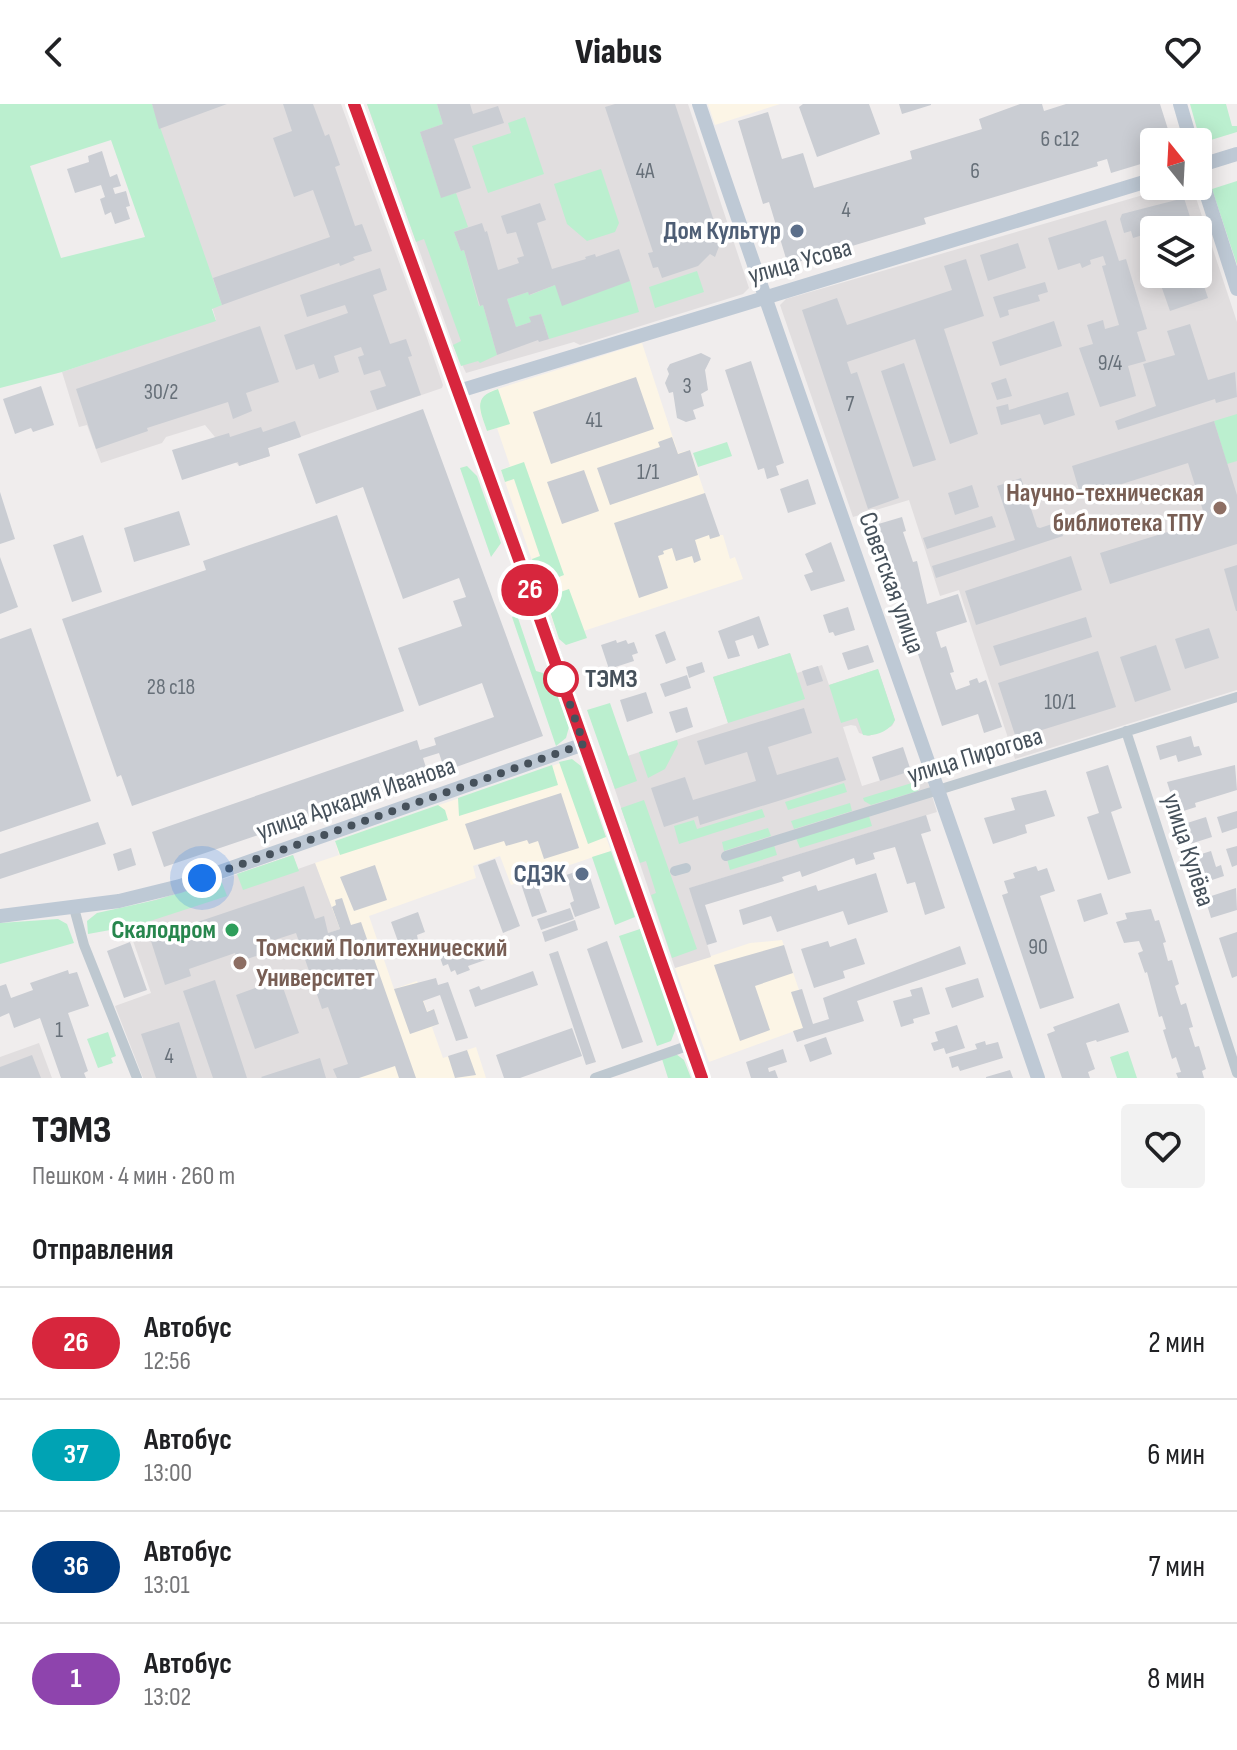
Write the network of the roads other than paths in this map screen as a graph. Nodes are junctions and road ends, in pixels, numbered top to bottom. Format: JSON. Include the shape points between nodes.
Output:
{"nodes":[{"id":1,"x":354,"y":104,"type":"edge"},
{"id":2,"x":699,"y":104,"type":"edge"},
{"id":3,"x":1180,"y":104,"type":"edge"},
{"id":4,"x":1187,"y":128,"type":"edge"},
{"id":5,"x":1237,"y":154,"type":"edge"},
{"id":6,"x":1212,"y":162,"type":"edge"},
{"id":7,"x":1140,"y":183,"type":"edge"},
{"id":8,"x":1209,"y":200,"type":"edge"},
{"id":9,"x":1237,"y":289,"type":"edge"},
{"id":10,"x":764,"y":298,"type":"junction"},
{"id":11,"x":459,"y":391,"type":"junction"},
{"id":12,"x":1237,"y":697,"type":"edge"},
{"id":13,"x":1126,"y":731,"type":"junction"},
{"id":14,"x":584,"y":744,"type":"junction"},
{"id":15,"x":939,"y":791,"type":"junction"},
{"id":16,"x":726,"y":856,"type":"dead end"},
{"id":17,"x":74,"y":908,"type":"junction"},
{"id":18,"x":0,"y":916,"type":"edge"},
{"id":19,"x":690,"y":1045,"type":"junction"},
{"id":20,"x":1237,"y":1073,"type":"edge"},
{"id":21,"x":137,"y":1078,"type":"edge"},
{"id":22,"x":595,"y":1078,"type":"edge"},
{"id":23,"x":702,"y":1078,"type":"edge"},
{"id":24,"x":1038,"y":1078,"type":"edge"}],
"edges":[{"from":1,"to":11,"type":"main road"},
{"from":2,"to":10,"type":"street","name":"Советская улица"},
{"from":3,"to":4,"type":"street"},
{"from":5,"to":6,"type":"street"},
{"from":7,"to":10,"type":"street","name":"улица Усова"},
{"from":8,"to":9,"type":"street"},
{"from":10,"to":11,"type":"street","name":"улица Усова"},
{"from":10,"to":15,"type":"street","name":"Советская улица"},
{"from":11,"to":14,"type":"main road"},
{"from":12,"to":13,"type":"street","name":"улица Пирогова"},
{"from":13,"to":15,"type":"street","name":"улица Пирогова"},
{"from":13,"to":20,"type":"street","name":"улица Кулёва"},
{"from":14,"to":17,"type":"street","name":"улица Аркадия Иванова","via":[[180,886]]},
{"from":14,"to":19,"type":"main road"},
{"from":15,"to":16,"type":"street","name":"улица Пирогова"},
{"from":15,"to":24,"type":"street","name":"Советская улица"},
{"from":17,"to":18,"type":"street","name":"улица Аркадия Иванова"},
{"from":17,"to":21,"type":"street"},
{"from":19,"to":22,"type":"street"},
{"from":19,"to":23,"type":"main road"}]}
